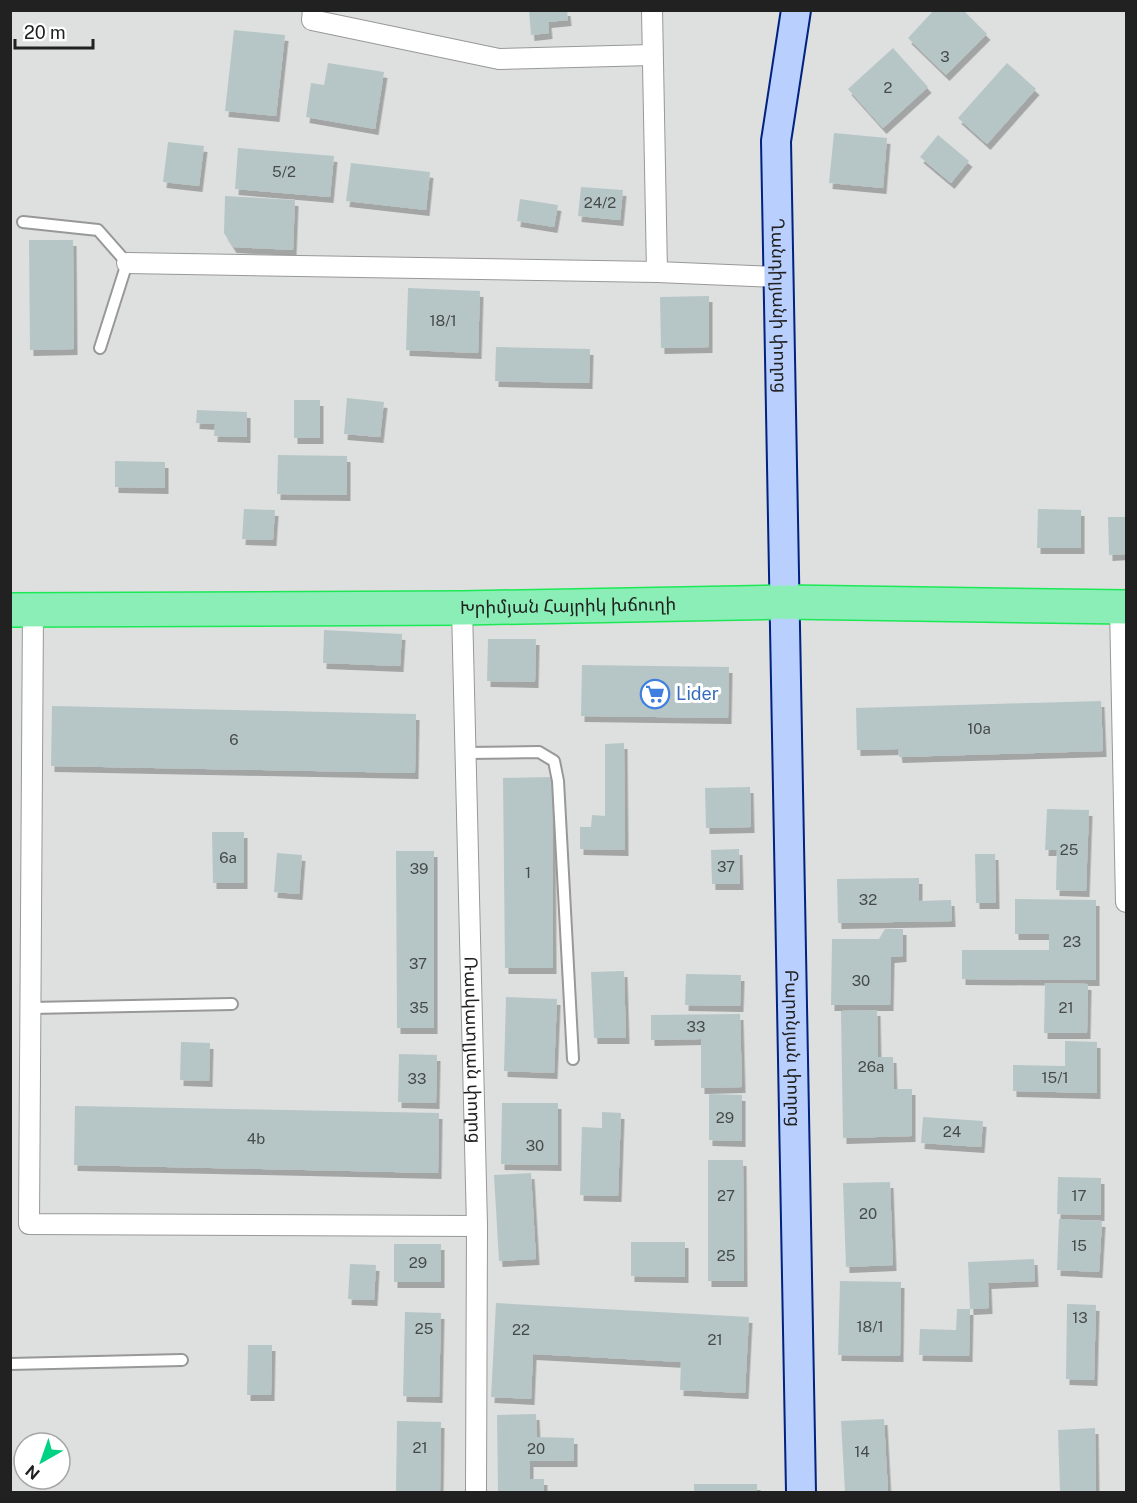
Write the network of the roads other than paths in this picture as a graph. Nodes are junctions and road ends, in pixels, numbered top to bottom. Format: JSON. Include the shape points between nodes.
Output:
{"nodes":[{"id":1,"x":313,"y":10,"type":"edge"},
{"id":2,"x":652,"y":10,"type":"edge"},
{"id":3,"x":796,"y":10,"type":"edge"},
{"id":4,"x":652,"y":55,"type":"junction"},
{"id":5,"x":23,"y":222,"type":"dead end"},
{"id":6,"x":127,"y":263,"type":"junction"},
{"id":7,"x":657,"y":272,"type":"junction"},
{"id":8,"x":780,"y":277,"type":"junction"},
{"id":9,"x":100,"y":348,"type":"dead end"},
{"id":10,"x":785,"y":602,"type":"junction"},
{"id":11,"x":1123,"y":607,"type":"edge"},
{"id":12,"x":462,"y":608,"type":"junction"},
{"id":13,"x":22,"y":610,"type":"edge"},
{"id":14,"x":466,"y":753,"type":"junction"},
{"id":15,"x":1126,"y":902,"type":"edge"},
{"id":16,"x":232,"y":1004,"type":"dead end"},
{"id":17,"x":31,"y":1008,"type":"junction"},
{"id":18,"x":573,"y":1059,"type":"dead end"},
{"id":19,"x":477,"y":1226,"type":"junction"},
{"id":20,"x":182,"y":1360,"type":"dead end"},
{"id":21,"x":10,"y":1364,"type":"edge"},
{"id":22,"x":476,"y":1492,"type":"edge"},
{"id":23,"x":801,"y":1492,"type":"edge"}],
"edges":[{"from":1,"to":4,"type":"street","via":[[312,20],[499,59]]},
{"from":2,"to":4,"type":"street"},
{"from":3,"to":8,"type":"main road","name":"Ղանդիլյանի փողոց","via":[[776,141]]},
{"from":4,"to":7,"type":"street"},
{"from":5,"to":6,"type":"lane","via":[[98,230]]},
{"from":6,"to":7,"type":"street"},
{"from":6,"to":9,"type":"lane"},
{"from":7,"to":8,"type":"street"},
{"from":8,"to":10,"type":"main road","name":"Ղանդիլյանի փողոց"},
{"from":10,"to":11,"type":"highway","name":"Խրիմյան Հայրիկ խճուղի"},
{"from":10,"to":12,"type":"highway","name":"Խրիմյան Հայրիկ խճուղի"},
{"from":10,"to":23,"type":"main road","name":"Բարոնյան փողոց"},
{"from":11,"to":15,"type":"street"},
{"from":12,"to":13,"type":"highway","name":"Խրիմյան Հայրիկ խճուղի"},
{"from":12,"to":14,"type":"street","name":"Ռասկատլյան փողոց"},
{"from":13,"to":17,"type":"street"},
{"from":14,"to":18,"type":"lane","via":[[539,752],[554,761]]},
{"from":14,"to":19,"type":"street","name":"Ռասկատլյան փողոց"},
{"from":16,"to":17,"type":"lane"},
{"from":17,"to":19,"type":"street","via":[[29,1224]]},
{"from":19,"to":22,"type":"street","name":"Ռասկատլյան փողոց"},
{"from":20,"to":21,"type":"lane"}]}
